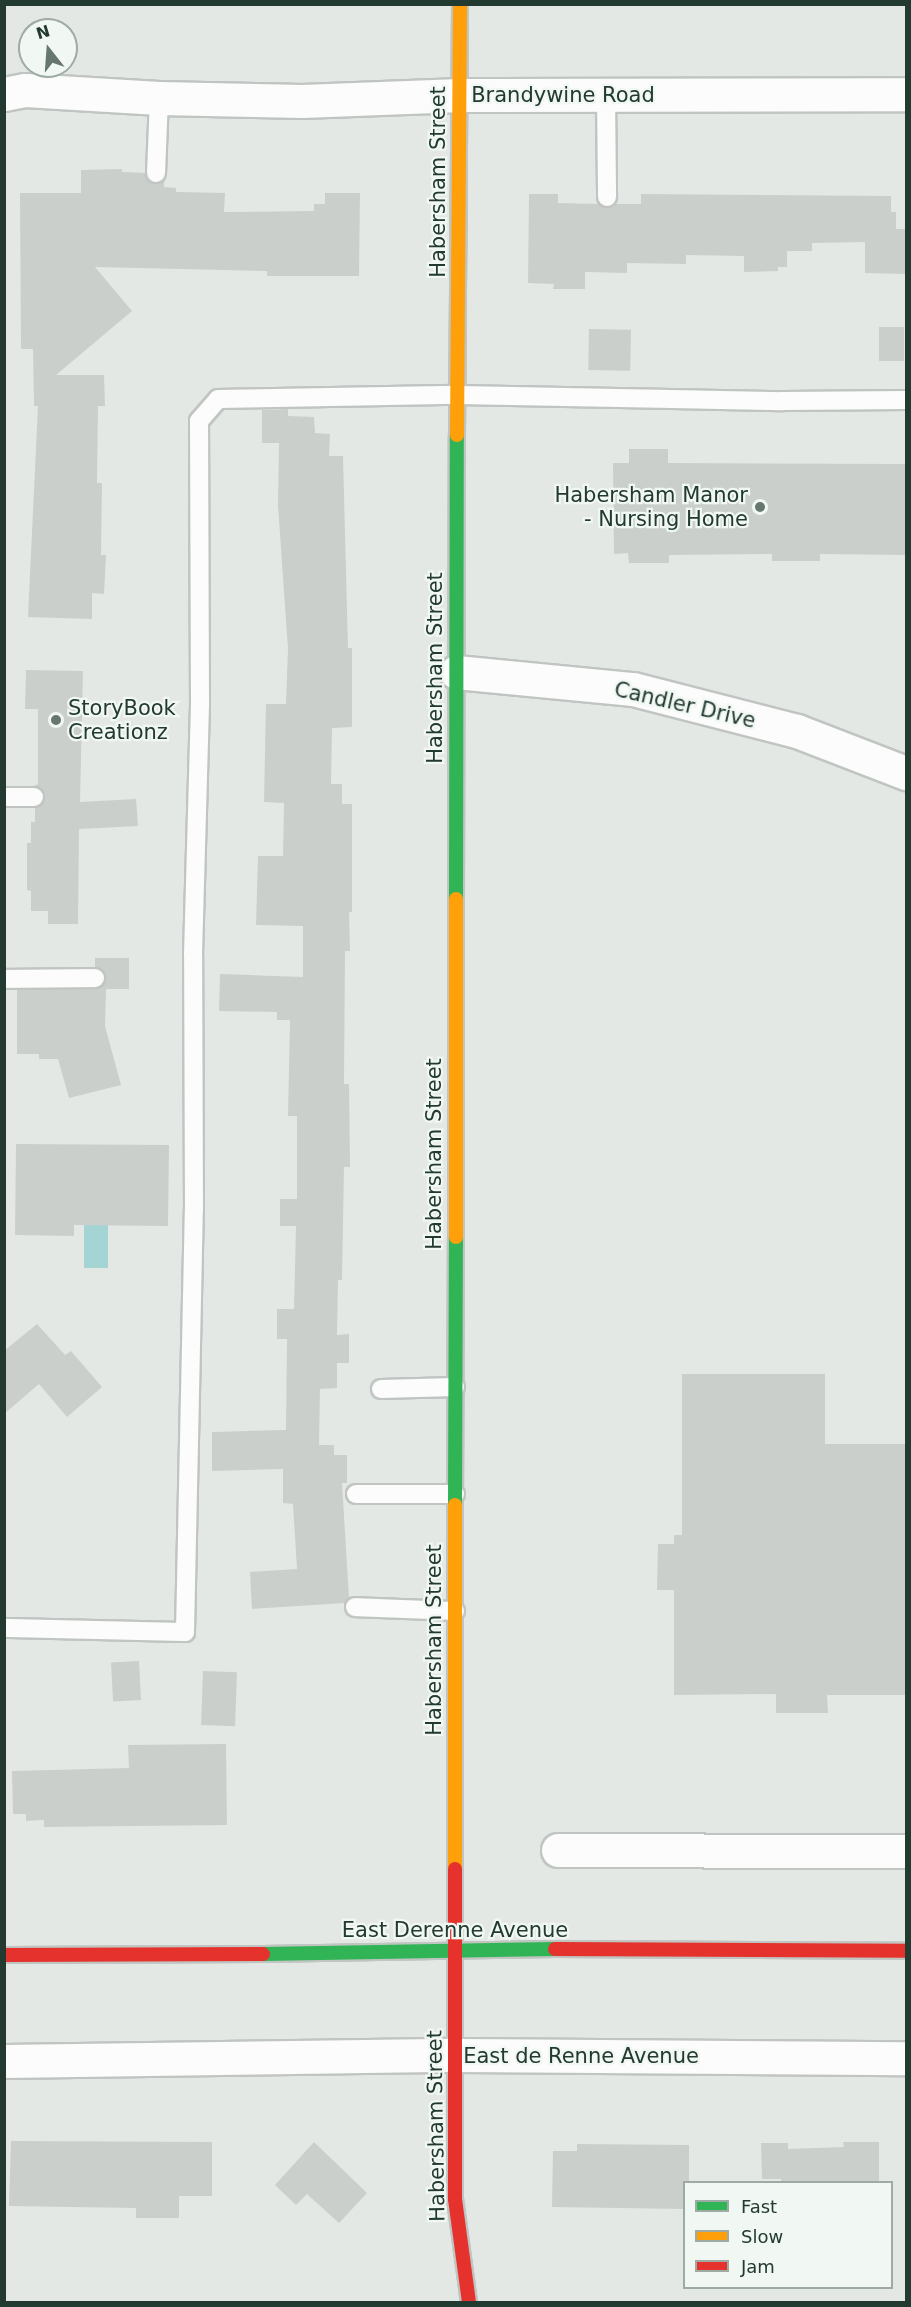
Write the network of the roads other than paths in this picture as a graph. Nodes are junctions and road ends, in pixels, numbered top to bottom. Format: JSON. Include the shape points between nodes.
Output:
{"nodes":[{"id":1,"x":460,"y":4,"type":"edge"},
{"id":2,"x":4,"y":94,"type":"edge"},
{"id":3,"x":606,"y":94,"type":"junction"},
{"id":4,"x":906,"y":94,"type":"edge"},
{"id":5,"x":460,"y":95,"type":"junction"},
{"id":6,"x":159,"y":98,"type":"junction"},
{"id":7,"x":156,"y":173,"type":"dead end"},
{"id":8,"x":607,"y":197,"type":"dead end"},
{"id":9,"x":458,"y":395,"type":"junction"},
{"id":10,"x":906,"y":400,"type":"edge"},
{"id":11,"x":456,"y":672,"type":"junction"},
{"id":12,"x":906,"y":773,"type":"edge"},
{"id":13,"x":4,"y":797,"type":"edge"},
{"id":14,"x":34,"y":797,"type":"dead end"},
{"id":15,"x":95,"y":978,"type":"dead end"},
{"id":16,"x":4,"y":979,"type":"edge"},
{"id":17,"x":455,"y":1387,"type":"junction"},
{"id":18,"x":381,"y":1389,"type":"dead end"},
{"id":19,"x":356,"y":1494,"type":"dead end"},
{"id":20,"x":455,"y":1494,"type":"junction"},
{"id":21,"x":355,"y":1607,"type":"dead end"},
{"id":22,"x":455,"y":1611,"type":"junction"},
{"id":23,"x":4,"y":1628,"type":"edge"},
{"id":24,"x":558,"y":1850,"type":"dead end"},
{"id":25,"x":906,"y":1851,"type":"edge"},
{"id":26,"x":456,"y":1949,"type":"junction"},
{"id":27,"x":906,"y":1951,"type":"edge"},
{"id":28,"x":4,"y":1954,"type":"edge"},
{"id":29,"x":455,"y":2055,"type":"junction"},
{"id":30,"x":906,"y":2058,"type":"edge"},
{"id":31,"x":4,"y":2061,"type":"edge"},
{"id":32,"x":469,"y":2302,"type":"edge"}],
"edges":[{"from":1,"to":5,"type":"main road","name":"Habersham Street"},
{"from":2,"to":6,"type":"street","name":"Brandywine Road","via":[[25,90]]},
{"from":3,"to":4,"type":"street","name":"Brandywine Road"},
{"from":3,"to":5,"type":"street","name":"Brandywine Road"},
{"from":3,"to":8,"type":"lane"},
{"from":5,"to":6,"type":"street","name":"Brandywine Road","via":[[302,101]]},
{"from":5,"to":9,"type":"main road","name":"Habersham Street"},
{"from":6,"to":7,"type":"lane"},
{"from":9,"to":10,"type":"lane"},
{"from":9,"to":11,"type":"main road","name":"Habersham Street"},
{"from":9,"to":23,"type":"lane","via":[[218,399],[199,421],[200,704],[185,1632]]},
{"from":11,"to":12,"type":"street","name":"Candler Drive","via":[[633,689],[797,731]]},
{"from":11,"to":17,"type":"main road","name":"Habersham Street"},
{"from":13,"to":14,"type":"lane"},
{"from":15,"to":16,"type":"lane"},
{"from":17,"to":18,"type":"lane"},
{"from":17,"to":20,"type":"main road","name":"Habersham Street"},
{"from":19,"to":20,"type":"lane"},
{"from":20,"to":22,"type":"main road","name":"Habersham Street"},
{"from":21,"to":22,"type":"lane"},
{"from":22,"to":26,"type":"main road","name":"Habersham Street"},
{"from":24,"to":25,"type":"street"},
{"from":26,"to":27,"type":"main road","name":"East Derenne Avenue"},
{"from":26,"to":28,"type":"main road","name":"East Derenne Avenue","via":[[157,1956]]},
{"from":26,"to":29,"type":"main road","name":"Habersham Street"},
{"from":29,"to":30,"type":"street","name":"East de Renne Avenue"},
{"from":29,"to":31,"type":"street","name":"East de Renne Avenue"},
{"from":29,"to":32,"type":"main road","name":"Habersham Street","via":[[455,2199]]}]}
